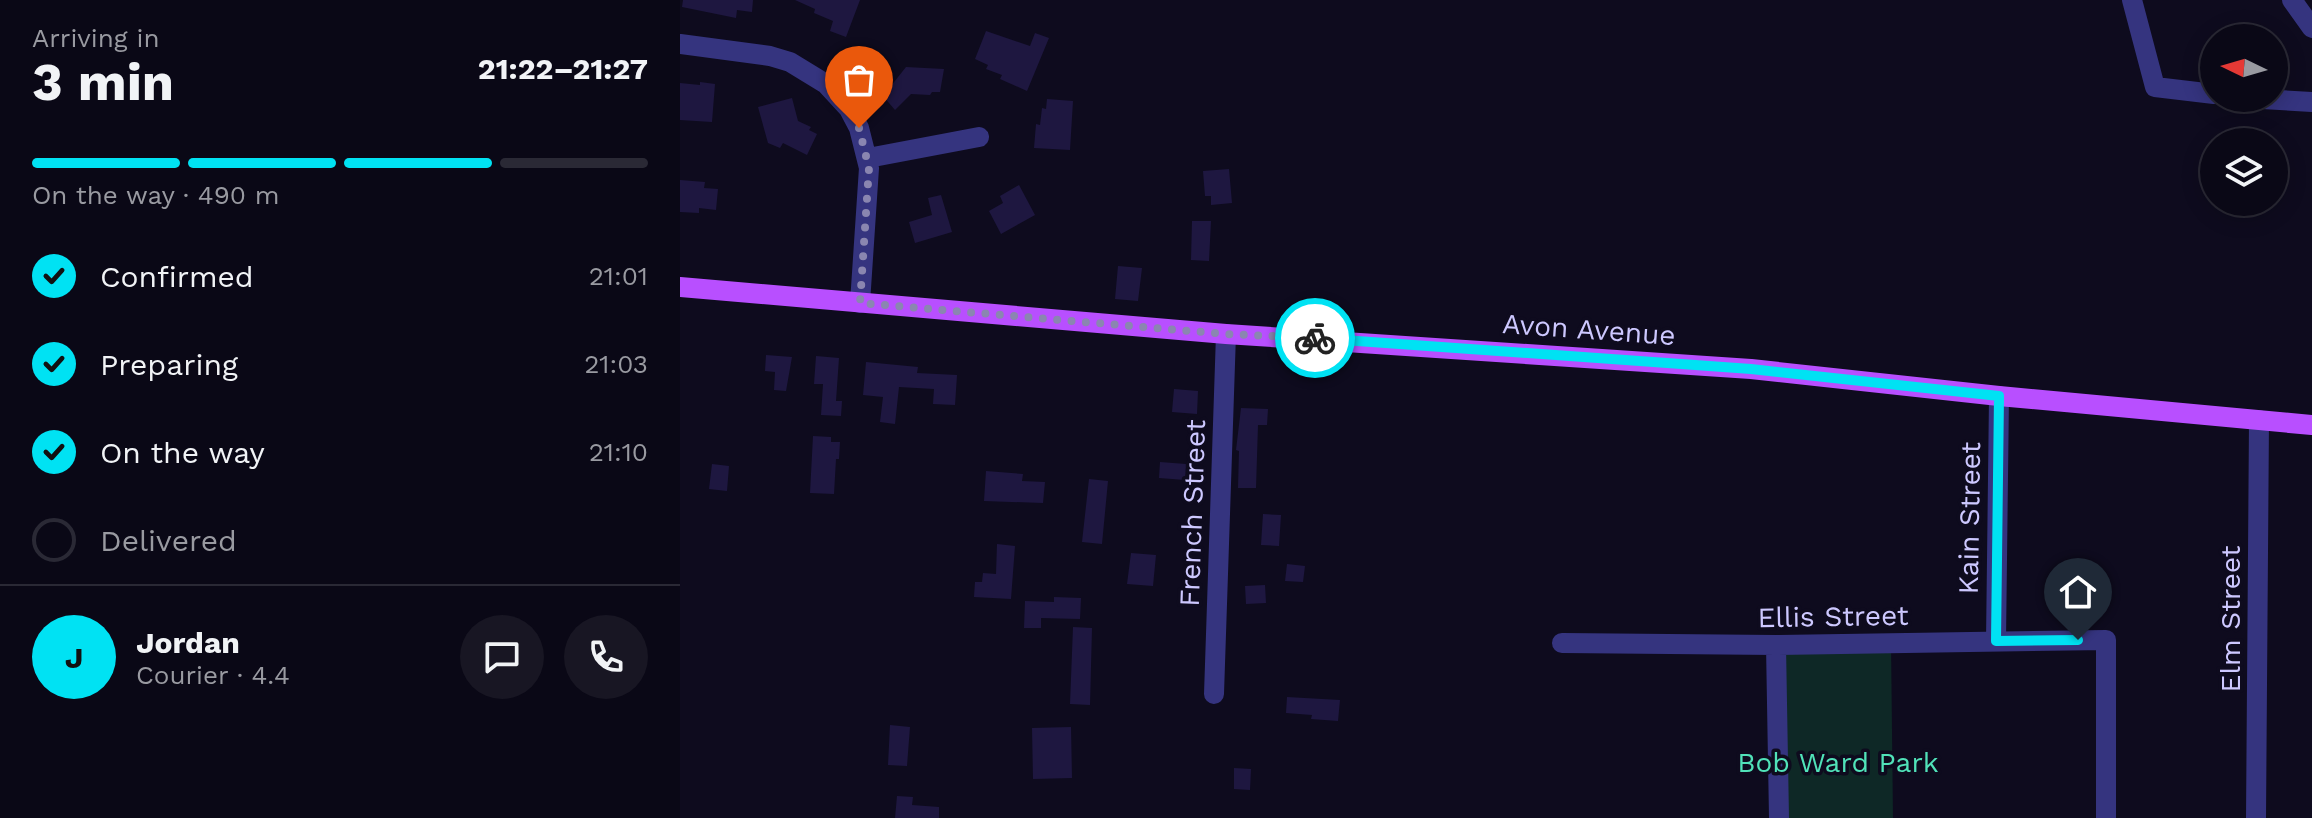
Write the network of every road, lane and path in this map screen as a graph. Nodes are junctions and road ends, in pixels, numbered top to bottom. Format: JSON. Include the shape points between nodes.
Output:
{"nodes":[{"id":1,"x":2132,"y":0,"type":"edge"},
{"id":2,"x":2292,"y":0,"type":"edge"},
{"id":3,"x":2312,"y":28,"type":"edge"},
{"id":4,"x":680,"y":44,"type":"edge"},
{"id":5,"x":2200,"y":92,"type":"edge"},
{"id":6,"x":2288,"y":101,"type":"edge"},
{"id":7,"x":2312,"y":102,"type":"edge"},
{"id":8,"x":979,"y":137,"type":"dead end"},
{"id":9,"x":868,"y":158,"type":"junction"},
{"id":10,"x":680,"y":287,"type":"edge"},
{"id":11,"x":860,"y":303,"type":"junction"},
{"id":12,"x":1226,"y":334,"type":"junction"},
{"id":13,"x":1999,"y":396,"type":"junction"},
{"id":14,"x":2259,"y":420,"type":"junction"},
{"id":15,"x":2312,"y":425,"type":"edge"},
{"id":16,"x":1996,"y":641,"type":"junction"},
{"id":17,"x":1562,"y":643,"type":"dead end"},
{"id":18,"x":1776,"y":645,"type":"junction"},
{"id":19,"x":1214,"y":694,"type":"dead end"},
{"id":20,"x":1779,"y":818,"type":"edge"},
{"id":21,"x":2106,"y":818,"type":"edge"},
{"id":22,"x":2256,"y":818,"type":"edge"}],
"edges":[{"from":1,"to":5,"type":"street","via":[[2155,87]]},
{"from":2,"to":3,"type":"street"},
{"from":4,"to":9,"type":"street","via":[[770,56],[808,71],[849,109]]},
{"from":6,"to":7,"type":"street"},
{"from":8,"to":9,"type":"street"},
{"from":9,"to":11,"type":"street"},
{"from":10,"to":11,"type":"main road","name":"Avon Avenue"},
{"from":11,"to":12,"type":"main road","name":"Avon Avenue"},
{"from":12,"to":13,"type":"main road","name":"Avon Avenue","via":[[1751,369]]},
{"from":12,"to":19,"type":"street","name":"French Street"},
{"from":13,"to":14,"type":"main road","name":"Avon Avenue"},
{"from":13,"to":16,"type":"street","name":"Kain Street"},
{"from":14,"to":15,"type":"main road","name":"Avon Avenue"},
{"from":14,"to":22,"type":"street","name":"Elm Street"},
{"from":16,"to":18,"type":"street","name":"Ellis Street"},
{"from":16,"to":21,"type":"street","name":"Ellis Street","via":[[2106,640]]},
{"from":17,"to":18,"type":"street","name":"Ellis Street"},
{"from":18,"to":20,"type":"street"}]}
